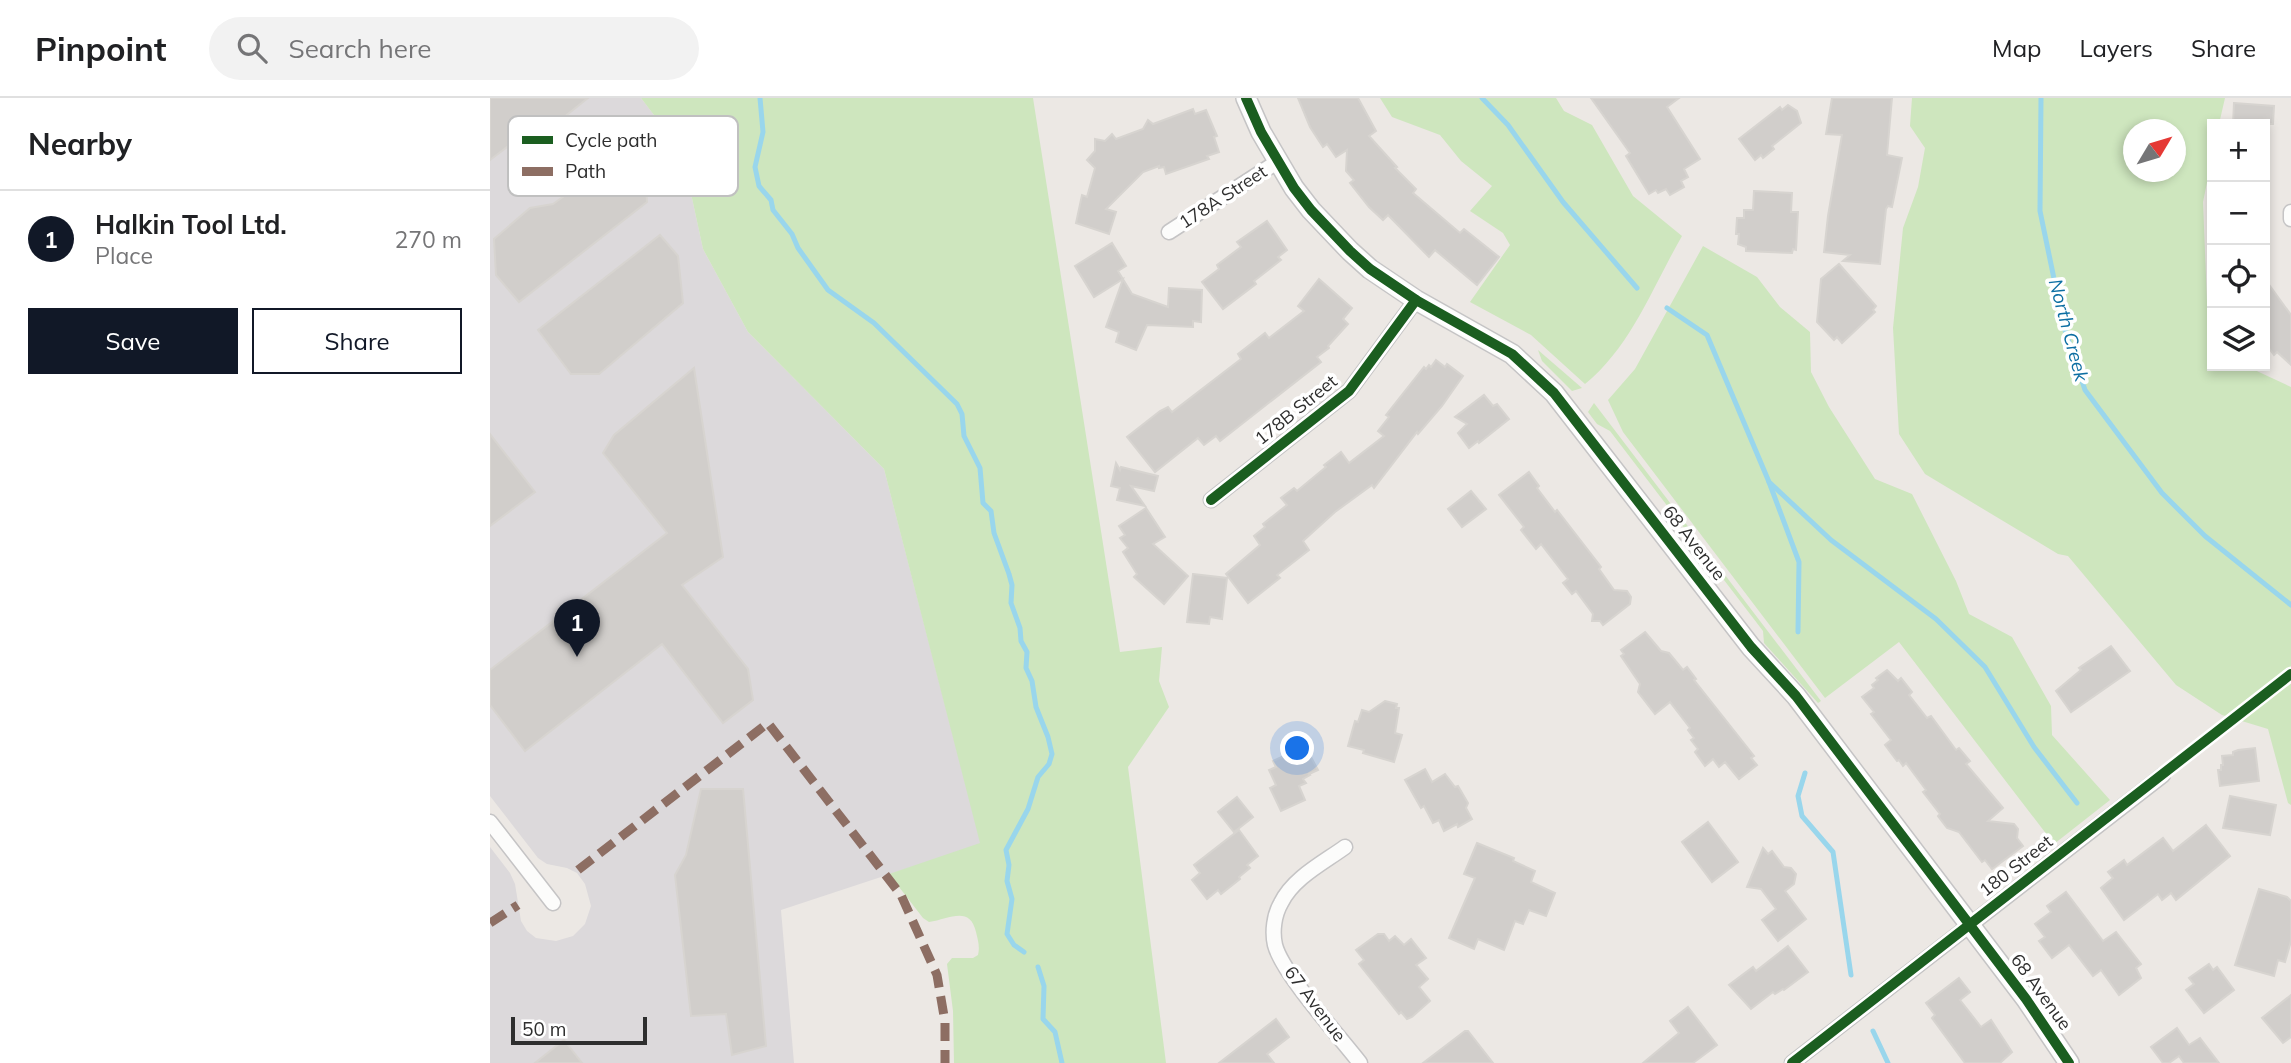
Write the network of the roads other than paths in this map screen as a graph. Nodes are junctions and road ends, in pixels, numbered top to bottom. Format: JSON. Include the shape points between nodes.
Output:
{"nodes":[{"id":1,"x":1246,"y":98,"type":"edge"},
{"id":2,"x":1277,"y":162,"type":"junction"},
{"id":3,"x":2291,"y":212,"type":"edge"},
{"id":4,"x":2291,"y":219,"type":"edge"},
{"id":5,"x":1169,"y":232,"type":"dead end"},
{"id":6,"x":1416,"y":300,"type":"junction"},
{"id":7,"x":1210,"y":500,"type":"dead end"},
{"id":8,"x":2163,"y":775,"type":"dead end"},
{"id":9,"x":490,"y":822,"type":"edge"},
{"id":10,"x":1345,"y":847,"type":"dead end"},
{"id":11,"x":553,"y":903,"type":"dead end"},
{"id":12,"x":1970,"y":926,"type":"junction"},
{"id":13,"x":1360,"y":1063,"type":"edge"},
{"id":14,"x":1792,"y":1063,"type":"edge"},
{"id":15,"x":2069,"y":1063,"type":"edge"}],
"edges":[{"from":1,"to":2,"type":"street","name":"68 Avenue"},
{"from":2,"to":5,"type":"street","name":"178A Street"},
{"from":2,"to":6,"type":"street","name":"68 Avenue","via":[[1311,210],[1350,251]]},
{"from":3,"to":4,"type":"street"},
{"from":6,"to":7,"type":"street","name":"178B Street","via":[[1349,391]]},
{"from":6,"to":12,"type":"street","name":"68 Avenue","via":[[1512,354],[1554,393],[1751,648],[1797,696]]},
{"from":8,"to":12,"type":"street","name":"180 Street"},
{"from":9,"to":11,"type":"street"},
{"from":10,"to":13,"type":"street","name":"67 Avenue","via":[[1291,889],[1281,903],[1273,930],[1275,947],[1290,973]]},
{"from":12,"to":14,"type":"street","name":"180 Street"},
{"from":12,"to":15,"type":"street","name":"68 Avenue"}]}
